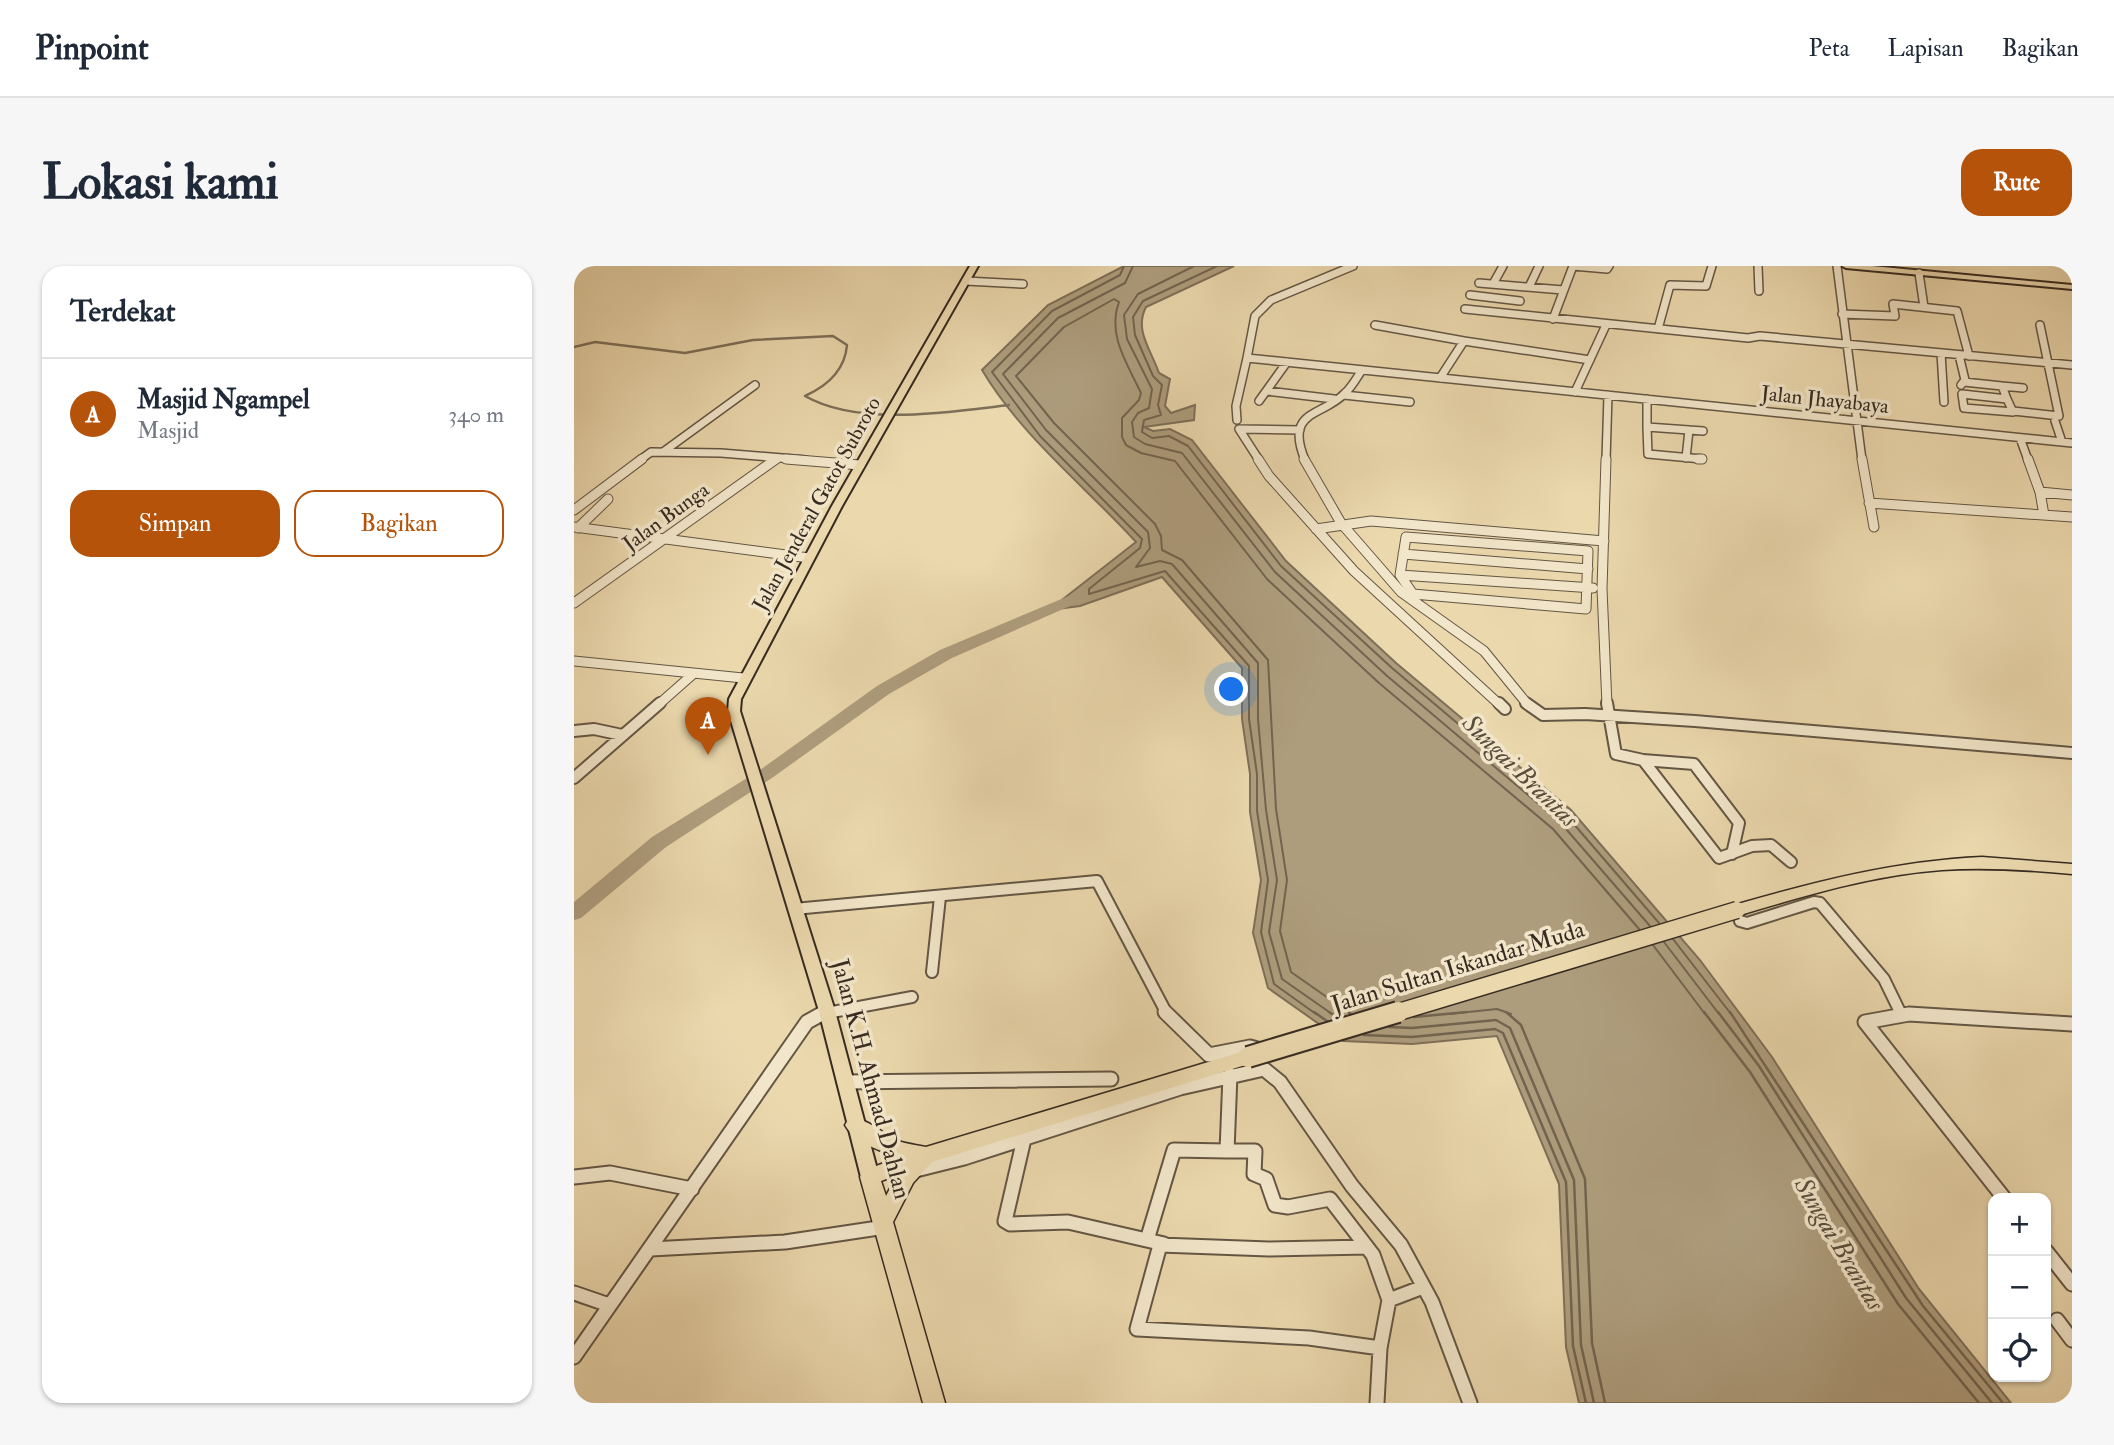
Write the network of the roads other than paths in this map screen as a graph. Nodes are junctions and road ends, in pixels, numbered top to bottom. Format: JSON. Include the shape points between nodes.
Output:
{"nodes":[{"id":1,"x":974,"y":266,"type":"edge"},
{"id":2,"x":1353,"y":266,"type":"edge"},
{"id":3,"x":1503,"y":266,"type":"edge"},
{"id":4,"x":1539,"y":266,"type":"edge"},
{"id":5,"x":1573,"y":266,"type":"edge"},
{"id":6,"x":1609,"y":266,"type":"edge"},
{"id":7,"x":1712,"y":266,"type":"edge"},
{"id":8,"x":1758,"y":266,"type":"edge"},
{"id":9,"x":1838,"y":266,"type":"edge"},
{"id":10,"x":1846,"y":266,"type":"edge"},
{"id":11,"x":1894,"y":268,"type":"edge"},
{"id":12,"x":1919,"y":273,"type":"junction"},
{"id":13,"x":966,"y":281,"type":"junction"},
{"id":14,"x":1479,"y":283,"type":"dead end"},
{"id":15,"x":1023,"y":284,"type":"dead end"},
{"id":16,"x":1493,"y":284,"type":"junction"},
{"id":17,"x":1524,"y":287,"type":"junction"},
{"id":18,"x":2072,"y":288,"type":"edge"},
{"id":19,"x":1563,"y":290,"type":"junction"},
{"id":20,"x":1759,"y":291,"type":"dead end"},
{"id":21,"x":1469,"y":295,"type":"dead end"},
{"id":22,"x":1517,"y":301,"type":"junction"},
{"id":23,"x":1924,"y":307,"type":"junction"},
{"id":24,"x":1465,"y":309,"type":"dead end"},
{"id":25,"x":1514,"y":314,"type":"junction"},
{"id":26,"x":1842,"y":314,"type":"junction"},
{"id":27,"x":1553,"y":319,"type":"junction"},
{"id":28,"x":1375,"y":325,"type":"dead end"},
{"id":29,"x":1606,"y":325,"type":"junction"},
{"id":30,"x":2040,"y":325,"type":"dead end"},
{"id":31,"x":1658,"y":330,"type":"junction"},
{"id":32,"x":1464,"y":341,"type":"junction"},
{"id":33,"x":1846,"y":344,"type":"junction"},
{"id":34,"x":1941,"y":353,"type":"junction"},
{"id":35,"x":1959,"y":355,"type":"junction"},
{"id":36,"x":1969,"y":356,"type":"junction"},
{"id":37,"x":1247,"y":358,"type":"junction"},
{"id":38,"x":1590,"y":360,"type":"junction"},
{"id":39,"x":1287,"y":362,"type":"junction"},
{"id":40,"x":2046,"y":362,"type":"junction"},
{"id":41,"x":2072,"y":365,"type":"edge"},
{"id":42,"x":1362,"y":370,"type":"junction"},
{"id":43,"x":1440,"y":378,"type":"junction"},
{"id":44,"x":1968,"y":382,"type":"junction"},
{"id":45,"x":755,"y":385,"type":"dead end"},
{"id":46,"x":2002,"y":386,"type":"junction"},
{"id":47,"x":2022,"y":388,"type":"dead end"},
{"id":48,"x":1267,"y":391,"type":"junction"},
{"id":49,"x":1575,"y":392,"type":"junction"},
{"id":50,"x":1962,"y":394,"type":"junction"},
{"id":51,"x":1344,"y":395,"type":"junction"},
{"id":52,"x":1608,"y":395,"type":"junction"},
{"id":53,"x":1973,"y":395,"type":"junction"},
{"id":54,"x":1334,"y":399,"type":"junction"},
{"id":55,"x":1647,"y":399,"type":"junction"},
{"id":56,"x":2008,"y":399,"type":"junction"},
{"id":57,"x":1259,"y":401,"type":"dead end"},
{"id":58,"x":1410,"y":402,"type":"dead end"},
{"id":59,"x":1944,"y":402,"type":"dead end"},
{"id":60,"x":2013,"y":411,"type":"junction"},
{"id":61,"x":1892,"y":414,"type":"dead end"},
{"id":62,"x":1237,"y":420,"type":"dead end"},
{"id":63,"x":1855,"y":421,"type":"junction"},
{"id":64,"x":2055,"y":421,"type":"dead end"},
{"id":65,"x":1894,"y":425,"type":"junction"},
{"id":66,"x":1647,"y":427,"type":"junction"},
{"id":67,"x":1300,"y":430,"type":"junction"},
{"id":68,"x":1689,"y":430,"type":"junction"},
{"id":69,"x":1703,"y":432,"type":"dead end"},
{"id":70,"x":2020,"y":438,"type":"junction"},
{"id":71,"x":2062,"y":442,"type":"junction"},
{"id":72,"x":2072,"y":443,"type":"edge"},
{"id":73,"x":663,"y":452,"type":"junction"},
{"id":74,"x":1686,"y":457,"type":"junction"},
{"id":75,"x":777,"y":458,"type":"junction"},
{"id":76,"x":1702,"y":459,"type":"dead end"},
{"id":77,"x":860,"y":465,"type":"junction"},
{"id":78,"x":2040,"y":492,"type":"junction"},
{"id":79,"x":2072,"y":495,"type":"edge"},
{"id":80,"x":608,"y":499,"type":"dead end"},
{"id":81,"x":1869,"y":503,"type":"junction"},
{"id":82,"x":574,"y":510,"type":"edge"},
{"id":83,"x":2043,"y":515,"type":"junction"},
{"id":84,"x":2072,"y":517,"type":"edge"},
{"id":85,"x":1341,"y":523,"type":"junction"},
{"id":86,"x":1874,"y":527,"type":"dead end"},
{"id":87,"x":576,"y":528,"type":"edge"},
{"id":88,"x":1316,"y":529,"type":"junction"},
{"id":89,"x":663,"y":541,"type":"junction"},
{"id":90,"x":1604,"y":541,"type":"junction"},
{"id":91,"x":1403,"y":554,"type":"junction"},
{"id":92,"x":809,"y":558,"type":"junction"},
{"id":93,"x":1588,"y":569,"type":"junction"},
{"id":94,"x":1400,"y":575,"type":"junction"},
{"id":95,"x":1587,"y":588,"type":"junction"},
{"id":96,"x":1602,"y":589,"type":"junction"},
{"id":97,"x":574,"y":603,"type":"edge"},
{"id":98,"x":574,"y":661,"type":"edge"},
{"id":99,"x":692,"y":675,"type":"junction"},
{"id":100,"x":743,"y":678,"type":"junction"},
{"id":101,"x":1505,"y":709,"type":"dead end"},
{"id":102,"x":1607,"y":715,"type":"junction"},
{"id":103,"x":574,"y":731,"type":"edge"},
{"id":104,"x":622,"y":736,"type":"junction"},
{"id":105,"x":2072,"y":754,"type":"edge"},
{"id":106,"x":1643,"y":760,"type":"junction"},
{"id":107,"x":752,"y":770,"type":"joint"},
{"id":108,"x":574,"y":778,"type":"edge"},
{"id":109,"x":1732,"y":854,"type":"junction"},
{"id":110,"x":1791,"y":862,"type":"dead end"},
{"id":111,"x":2072,"y":869,"type":"edge"},
{"id":112,"x":940,"y":897,"type":"junction"},
{"id":113,"x":794,"y":909,"type":"junction"},
{"id":114,"x":1738,"y":916,"type":"junction"},
{"id":115,"x":932,"y":972,"type":"dead end"},
{"id":116,"x":912,"y":997,"type":"dead end"},
{"id":117,"x":827,"y":1011,"type":"junction"},
{"id":118,"x":1901,"y":1014,"type":"junction"},
{"id":119,"x":2072,"y":1024,"type":"edge"},
{"id":120,"x":1264,"y":1069,"type":"junction"},
{"id":121,"x":1230,"y":1075,"type":"junction"},
{"id":122,"x":1111,"y":1079,"type":"dead end"},
{"id":123,"x":844,"y":1082,"type":"junction"},
{"id":124,"x":855,"y":1125,"type":"junction"},
{"id":125,"x":1024,"y":1139,"type":"junction"},
{"id":126,"x":1227,"y":1151,"type":"junction"},
{"id":127,"x":927,"y":1155,"type":"junction"},
{"id":128,"x":912,"y":1170,"type":"junction"},
{"id":129,"x":574,"y":1177,"type":"edge"},
{"id":130,"x":870,"y":1177,"type":"junction"},
{"id":131,"x":692,"y":1189,"type":"junction"},
{"id":132,"x":2000,"y":1193,"type":"edge"},
{"id":133,"x":884,"y":1224,"type":"junction"},
{"id":134,"x":1147,"y":1240,"type":"junction"},
{"id":135,"x":1164,"y":1244,"type":"junction"},
{"id":136,"x":1367,"y":1247,"type":"junction"},
{"id":137,"x":651,"y":1249,"type":"junction"},
{"id":138,"x":2050,"y":1256,"type":"edge"},
{"id":139,"x":2072,"y":1284,"type":"edge"},
{"id":140,"x":1423,"y":1287,"type":"junction"},
{"id":141,"x":574,"y":1293,"type":"edge"},
{"id":142,"x":1389,"y":1300,"type":"junction"},
{"id":143,"x":610,"y":1305,"type":"junction"},
{"id":144,"x":2057,"y":1320,"type":"dead end"},
{"id":145,"x":2072,"y":1340,"type":"edge"},
{"id":146,"x":1380,"y":1348,"type":"junction"},
{"id":147,"x":574,"y":1357,"type":"edge"},
{"id":148,"x":934,"y":1403,"type":"edge"},
{"id":149,"x":1377,"y":1403,"type":"edge"},
{"id":150,"x":1470,"y":1403,"type":"edge"}],
"edges":[{"from":1,"to":13,"type":"main road","name":"Jalan Jenderal Gatot Subroto"},
{"from":2,"to":37,"type":"street","via":[[1271,300],[1255,316]]},
{"from":3,"to":16,"type":"street"},
{"from":4,"to":17,"type":"street"},
{"from":5,"to":6,"type":"street"},
{"from":5,"to":19,"type":"street"},
{"from":7,"to":31,"type":"street","via":[[1704,287],[1670,285]]},
{"from":8,"to":20,"type":"street"},
{"from":9,"to":26,"type":"street"},
{"from":10,"to":11,"type":"main road"},
{"from":11,"to":12,"type":"main road"},
{"from":12,"to":18,"type":"main road"},
{"from":12,"to":23,"type":"street"},
{"from":13,"to":15,"type":"street"},
{"from":13,"to":77,"type":"main road","name":"Jalan Jenderal Gatot Subroto"},
{"from":14,"to":16,"type":"street"},
{"from":16,"to":17,"type":"street"},
{"from":17,"to":19,"type":"street"},
{"from":17,"to":22,"type":"street"},
{"from":19,"to":27,"type":"street"},
{"from":21,"to":22,"type":"street"},
{"from":22,"to":25,"type":"street"},
{"from":23,"to":26,"type":"street","via":[[1893,304],[1895,316]]},
{"from":23,"to":36,"type":"street","via":[[1960,313]]},
{"from":24,"to":25,"type":"street"},
{"from":25,"to":27,"type":"street"},
{"from":26,"to":33,"type":"street"},
{"from":27,"to":29,"type":"street"},
{"from":28,"to":32,"type":"street"},
{"from":29,"to":31,"type":"street"},
{"from":29,"to":38,"type":"street"},
{"from":30,"to":40,"type":"street"},
{"from":31,"to":33,"type":"street"},
{"from":32,"to":38,"type":"street"},
{"from":32,"to":43,"type":"street"},
{"from":33,"to":34,"type":"street"},
{"from":33,"to":63,"type":"street"},
{"from":34,"to":35,"type":"street"},
{"from":34,"to":59,"type":"street"},
{"from":35,"to":36,"type":"street"},
{"from":35,"to":44,"type":"street"},
{"from":36,"to":40,"type":"street"},
{"from":37,"to":39,"type":"street","name":"Jalan Jhayabaya"},
{"from":37,"to":62,"type":"street"},
{"from":38,"to":49,"type":"street"},
{"from":39,"to":42,"type":"street","name":"Jalan Jhayabaya"},
{"from":39,"to":48,"type":"street"},
{"from":40,"to":41,"type":"street"},
{"from":40,"to":60,"type":"street","via":[[2059,416]]},
{"from":42,"to":43,"type":"street","name":"Jalan Jhayabaya"},
{"from":42,"to":51,"type":"street"},
{"from":43,"to":49,"type":"street","name":"Jalan Jhayabaya"},
{"from":44,"to":46,"type":"street"},
{"from":44,"to":50,"type":"street","via":[[1960,387]]},
{"from":44,"to":53,"type":"street"},
{"from":45,"to":73,"type":"street"},
{"from":46,"to":47,"type":"street"},
{"from":46,"to":56,"type":"street"},
{"from":48,"to":54,"type":"street"},
{"from":48,"to":57,"type":"street"},
{"from":49,"to":52,"type":"street","name":"Jalan Jhayabaya"},
{"from":50,"to":53,"type":"street"},
{"from":50,"to":60,"type":"street","via":[[1964,408]]},
{"from":51,"to":54,"type":"street"},
{"from":51,"to":58,"type":"street"},
{"from":52,"to":55,"type":"street","name":"Jalan Jhayabaya"},
{"from":52,"to":90,"type":"street"},
{"from":53,"to":56,"type":"street"},
{"from":54,"to":67,"type":"street","via":[[1311,412]]},
{"from":55,"to":63,"type":"street","name":"Jalan Jhayabaya"},
{"from":55,"to":66,"type":"street"},
{"from":56,"to":60,"type":"street"},
{"from":61,"to":65,"type":"street"},
{"from":63,"to":65,"type":"street","name":"Jalan Jhayabaya"},
{"from":63,"to":81,"type":"street"},
{"from":64,"to":71,"type":"street"},
{"from":65,"to":70,"type":"street","name":"Jalan Jhayabaya"},
{"from":66,"to":68,"type":"street"},
{"from":66,"to":74,"type":"street","via":[[1648,458]]},
{"from":67,"to":85,"type":"street","via":[[1310,472]]},
{"from":67,"to":88,"type":"street","via":[[1240,429],[1269,476]]},
{"from":68,"to":69,"type":"street"},
{"from":68,"to":74,"type":"street"},
{"from":70,"to":71,"type":"street","name":"Jalan Jhayabaya"},
{"from":70,"to":78,"type":"street"},
{"from":71,"to":72,"type":"street","name":"Jalan Jhayabaya"},
{"from":73,"to":75,"type":"street"},
{"from":73,"to":82,"type":"street","via":[[646,453]]},
{"from":74,"to":76,"type":"street"},
{"from":75,"to":77,"type":"street"},
{"from":75,"to":89,"type":"street","name":"Jalan Bunga"},
{"from":77,"to":92,"type":"main road","name":"Jalan Jenderal Gatot Subroto"},
{"from":78,"to":79,"type":"street"},
{"from":78,"to":83,"type":"street"},
{"from":80,"to":87,"type":"street"},
{"from":81,"to":83,"type":"street"},
{"from":81,"to":86,"type":"street"},
{"from":83,"to":84,"type":"street"},
{"from":85,"to":88,"type":"street"},
{"from":85,"to":90,"type":"street"},
{"from":85,"to":102,"type":"street","via":[[1401,592],[1489,656],[1535,710],[1546,716]]},
{"from":87,"to":89,"type":"street"},
{"from":88,"to":101,"type":"street","via":[[1395,612],[1428,636]]},
{"from":89,"to":92,"type":"street"},
{"from":89,"to":97,"type":"street","name":"Jalan Bunga"},
{"from":90,"to":96,"type":"street"},
{"from":91,"to":93,"type":"street"},
{"from":91,"to":93,"type":"street","via":[[1409,536],[1583,550],[1590,553]]},
{"from":91,"to":94,"type":"street"},
{"from":92,"to":100,"type":"main road","name":"Jalan Jenderal Gatot Subroto"},
{"from":93,"to":95,"type":"street"},
{"from":94,"to":95,"type":"street"},
{"from":94,"to":95,"type":"street","via":[[1419,596],[1583,610]]},
{"from":95,"to":96,"type":"street"},
{"from":96,"to":102,"type":"street"},
{"from":98,"to":99,"type":"street"},
{"from":99,"to":100,"type":"street"},
{"from":99,"to":104,"type":"street"},
{"from":100,"to":107,"type":"main road","name":"Jalan Jenderal Gatot Subroto","via":[[734,711]]},
{"from":102,"to":105,"type":"street"},
{"from":102,"to":106,"type":"street","via":[[1616,754]]},
{"from":103,"to":104,"type":"street"},
{"from":104,"to":108,"type":"street"},
{"from":106,"to":109,"type":"street","via":[[1719,858]]},
{"from":106,"to":109,"type":"street","via":[[1694,764],[1739,823]]},
{"from":107,"to":113,"type":"main road","name":"Jalan K.H. Ahmad Dahlan"},
{"from":109,"to":110,"type":"street","via":[[1770,845]]},
{"from":111,"to":114,"type":"highway","name":"Jalan Sultan Iskandar Muda","via":[[1973,862],[1898,868],[1841,879]]},
{"from":112,"to":113,"type":"street"},
{"from":112,"to":115,"type":"street"},
{"from":112,"to":120,"type":"street","via":[[1097,881],[1165,1012],[1209,1055],[1254,1047],[1264,1058]]},
{"from":113,"to":117,"type":"main road","name":"Jalan K.H. Ahmad Dahlan"},
{"from":114,"to":118,"type":"street","via":[[1747,923],[1820,904],[1884,979]]},
{"from":114,"to":127,"type":"highway","name":"Jalan Sultan Iskandar Muda","bridge":true},
{"from":116,"to":117,"type":"street"},
{"from":117,"to":123,"type":"main road","name":"Jalan K.H. Ahmad Dahlan"},
{"from":117,"to":131,"type":"street","via":[[802,1028]]},
{"from":118,"to":119,"type":"street"},
{"from":118,"to":132,"type":"street","via":[[1864,1022]]},
{"from":120,"to":121,"type":"street"},
{"from":120,"to":140,"type":"street","via":[[1280,1082],[1352,1186],[1401,1245]]},
{"from":121,"to":125,"type":"street"},
{"from":121,"to":126,"type":"street"},
{"from":122,"to":123,"type":"street"},
{"from":123,"to":124,"type":"main road","name":"Jalan K.H. Ahmad Dahlan"},
{"from":124,"to":127,"type":"highway","via":[[900,1152]]},
{"from":124,"to":130,"type":"main road","name":"Jalan K.H. Ahmad Dahlan"},
{"from":125,"to":128,"type":"street"},
{"from":125,"to":134,"type":"street","via":[[1005,1221],[1068,1223]]},
{"from":126,"to":134,"type":"street","via":[[1174,1150]]},
{"from":126,"to":136,"type":"street","via":[[1255,1151],[1254,1174],[1266,1179],[1275,1206],[1330,1199]]},
{"from":127,"to":128,"type":"highway"},
{"from":127,"to":130,"type":"highway","name":"Jalan Sultan Iskandar Muda"},
{"from":128,"to":133,"type":"highway"},
{"from":129,"to":131,"type":"street","via":[[610,1172]]},
{"from":130,"to":133,"type":"highway","name":"Jalan K.H. Ahmad Dahlan"},
{"from":131,"to":137,"type":"street"},
{"from":133,"to":137,"type":"street","via":[[785,1242]]},
{"from":133,"to":148,"type":"highway","name":"Jalan K.H. Ahmad Dahlan"},
{"from":134,"to":135,"type":"street"},
{"from":135,"to":136,"type":"street"},
{"from":135,"to":146,"type":"street","via":[[1157,1249],[1137,1329],[1309,1338]]},
{"from":136,"to":142,"type":"street"},
{"from":137,"to":143,"type":"street"},
{"from":138,"to":139,"type":"street"},
{"from":140,"to":142,"type":"street"},
{"from":140,"to":150,"type":"street"},
{"from":141,"to":143,"type":"street"},
{"from":142,"to":146,"type":"street"},
{"from":143,"to":147,"type":"street"},
{"from":144,"to":145,"type":"street"},
{"from":146,"to":149,"type":"street"}]}
